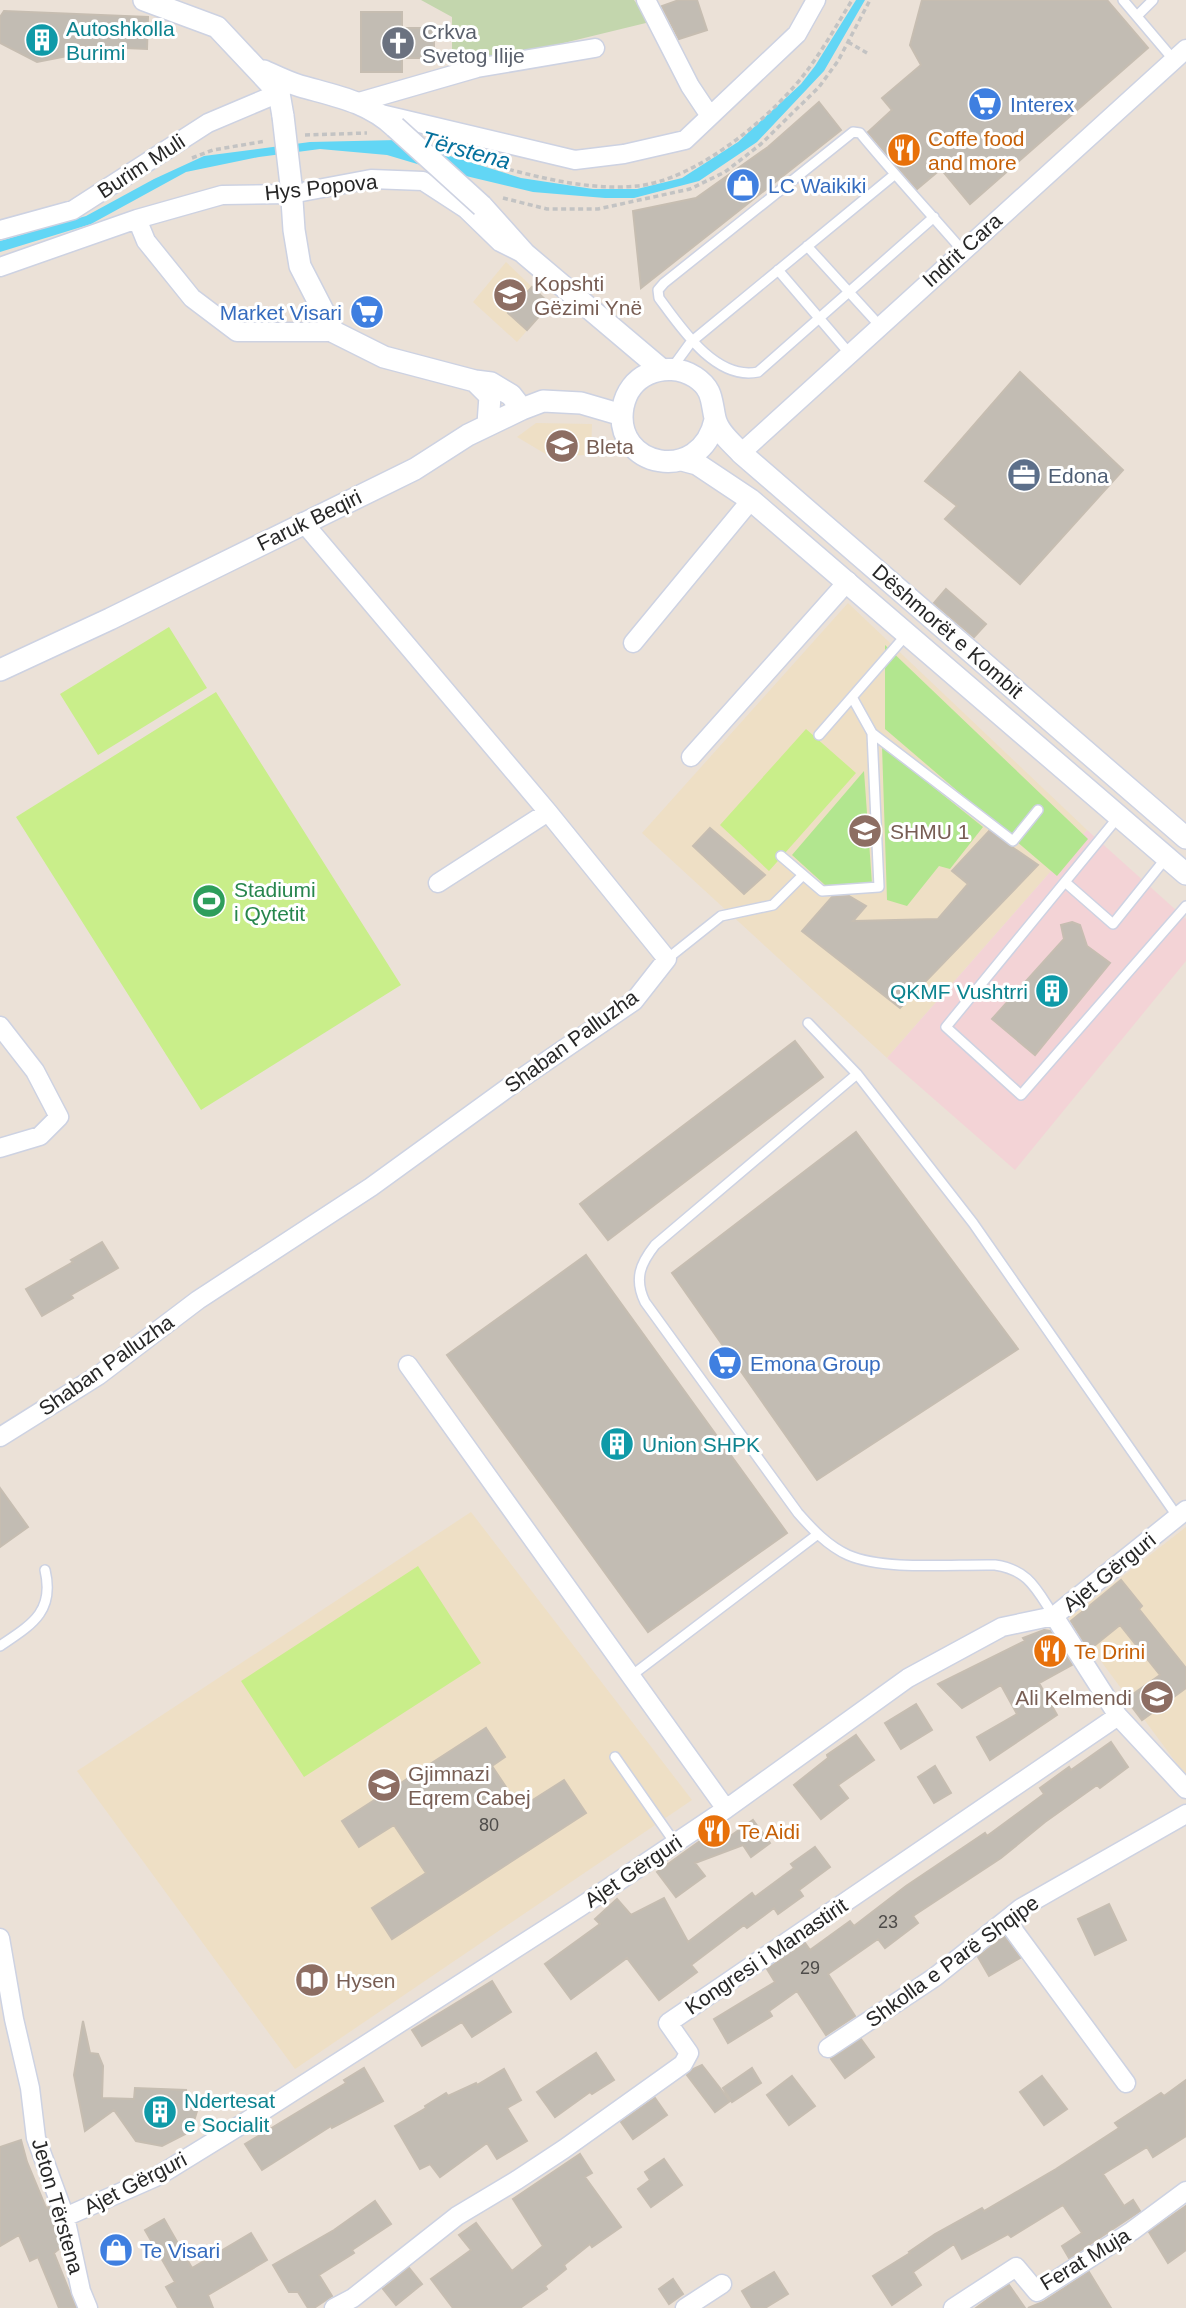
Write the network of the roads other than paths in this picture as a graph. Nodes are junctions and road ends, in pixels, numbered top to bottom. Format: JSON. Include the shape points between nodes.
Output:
{"nodes":[{"id":1,"x":144,"y":0,"type":"edge"},
{"id":2,"x":646,"y":0,"type":"edge"},
{"id":3,"x":816,"y":0,"type":"edge"},
{"id":4,"x":1123,"y":0,"type":"edge"},
{"id":5,"x":1153,"y":0,"type":"edge"},
{"id":6,"x":1137,"y":16,"type":"junction"},
{"id":7,"x":595,"y":48,"type":"dead end"},
{"id":8,"x":1179,"y":54,"type":"edge"},
{"id":9,"x":253,"y":66,"type":"junction"},
{"id":10,"x":279,"y":93,"type":"junction"},
{"id":11,"x":359,"y":102,"type":"junction"},
{"id":12,"x":710,"y":116,"type":"junction"},
{"id":13,"x":388,"y":120,"type":"junction"},
{"id":14,"x":894,"y":175,"type":"junction"},
{"id":15,"x":291,"y":189,"type":"junction"},
{"id":16,"x":934,"y":217,"type":"junction"},
{"id":17,"x":137,"y":219,"type":"junction"},
{"id":18,"x":0,"y":230,"type":"edge"},
{"id":19,"x":807,"y":246,"type":"junction"},
{"id":20,"x":962,"y":250,"type":"junction"},
{"id":21,"x":525,"y":254,"type":"junction"},
{"id":22,"x":0,"y":267,"type":"edge"},
{"id":23,"x":778,"y":270,"type":"junction"},
{"id":24,"x":849,"y":292,"type":"junction"},
{"id":25,"x":819,"y":318,"type":"junction"},
{"id":26,"x":880,"y":326,"type":"junction"},
{"id":27,"x":334,"y":332,"type":"junction"},
{"id":28,"x":691,"y":342,"type":"junction"},
{"id":29,"x":849,"y":353,"type":"junction"},
{"id":30,"x":666,"y":369,"type":"junction"},
{"id":31,"x":475,"y":381,"type":"junction"},
{"id":32,"x":522,"y":409,"type":"junction"},
{"id":33,"x":622,"y":415,"type":"junction"},
{"id":34,"x":715,"y":420,"type":"junction"},
{"id":35,"x":488,"y":424,"type":"junction"},
{"id":36,"x":741,"y":453,"type":"junction"},
{"id":37,"x":682,"y":460,"type":"junction"},
{"id":38,"x":751,"y":499,"type":"junction"},
{"id":39,"x":303,"y":522,"type":"junction"},
{"id":40,"x":848,"y":581,"type":"junction"},
{"id":41,"x":901,"y":591,"type":"junction"},
{"id":42,"x":883,"y":611,"type":"junction"},
{"id":43,"x":908,"y":633,"type":"junction"},
{"id":44,"x":633,"y":643,"type":"dead end"},
{"id":45,"x":0,"y":670,"type":"edge"},
{"id":46,"x":852,"y":697,"type":"junction"},
{"id":47,"x":872,"y":733,"type":"junction"},
{"id":48,"x":819,"y":735,"type":"dead end"},
{"id":49,"x":1086,"y":751,"type":"junction"},
{"id":50,"x":691,"y":757,"type":"dead end"},
{"id":51,"x":1067,"y":771,"type":"junction"},
{"id":52,"x":1038,"y":810,"type":"dead end"},
{"id":53,"x":548,"y":812,"type":"junction"},
{"id":54,"x":1119,"y":816,"type":"junction"},
{"id":55,"x":1186,"y":838,"type":"edge"},
{"id":56,"x":780,"y":856,"type":"dead end"},
{"id":57,"x":1167,"y":857,"type":"junction"},
{"id":58,"x":1186,"y":874,"type":"edge"},
{"id":59,"x":803,"y":875,"type":"junction"},
{"id":60,"x":438,"y":883,"type":"dead end"},
{"id":61,"x":1065,"y":883,"type":"junction"},
{"id":62,"x":1186,"y":906,"type":"edge"},
{"id":63,"x":667,"y":959,"type":"junction"},
{"id":64,"x":808,"y":1023,"type":"dead end"},
{"id":65,"x":0,"y":1026,"type":"edge"},
{"id":66,"x":857,"y":1074,"type":"junction"},
{"id":67,"x":0,"y":1149,"type":"edge"},
{"id":68,"x":408,"y":1365,"type":"dead end"},
{"id":69,"x":0,"y":1437,"type":"edge"},
{"id":70,"x":1181,"y":1513,"type":"edge"},
{"id":71,"x":818,"y":1534,"type":"junction"},
{"id":72,"x":45,"y":1570,"type":"dead end"},
{"id":73,"x":1054,"y":1616,"type":"junction"},
{"id":74,"x":0,"y":1646,"type":"edge"},
{"id":75,"x":631,"y":1676,"type":"junction"},
{"id":76,"x":1118,"y":1717,"type":"junction"},
{"id":77,"x":615,"y":1757,"type":"dead end"},
{"id":78,"x":1186,"y":1789,"type":"edge"},
{"id":79,"x":726,"y":1809,"type":"junction"},
{"id":80,"x":1186,"y":1814,"type":"edge"},
{"id":81,"x":675,"y":1843,"type":"junction"},
{"id":82,"x":1006,"y":1920,"type":"junction"},
{"id":83,"x":0,"y":1938,"type":"edge"},
{"id":84,"x":7,"y":2024,"type":"edge"},
{"id":85,"x":828,"y":2048,"type":"dead end"},
{"id":86,"x":1126,"y":2083,"type":"dead end"},
{"id":87,"x":1186,"y":2191,"type":"edge"},
{"id":88,"x":65,"y":2217,"type":"junction"},
{"id":89,"x":722,"y":2284,"type":"dead end"},
{"id":90,"x":88,"y":2308,"type":"edge"},
{"id":91,"x":334,"y":2308,"type":"edge"},
{"id":92,"x":685,"y":2308,"type":"edge"},
{"id":93,"x":953,"y":2308,"type":"edge"}],
"edges":[{"from":1,"to":9,"type":"street","via":[[217,27]]},
{"from":2,"to":12,"type":"street"},
{"from":3,"to":12,"type":"street","via":[[797,34]]},
{"from":4,"to":6,"type":"lane"},
{"from":5,"to":6,"type":"lane"},
{"from":6,"to":8,"type":"lane"},
{"from":7,"to":11,"type":"street","via":[[477,68]]},
{"from":8,"to":20,"type":"street","name":"Indrit Cara"},
{"from":9,"to":10,"type":"street"},
{"from":9,"to":11,"type":"street","via":[[298,85]]},
{"from":10,"to":15,"type":"street","bridge":true},
{"from":10,"to":18,"type":"street","name":"Burim Muli","via":[[208,123],[73,210]]},
{"from":11,"to":13,"type":"street"},
{"from":12,"to":13,"type":"street","via":[[685,141],[575,160]]},
{"from":13,"to":21,"type":"street","bridge":true,"via":[[482,206]]},
{"from":14,"to":16,"type":"lane"},
{"from":14,"to":19,"type":"lane"},
{"from":14,"to":28,"type":"lane","via":[[860,133],[853,132],[664,284],[658,290],[659,298]]},
{"from":15,"to":17,"type":"street","name":"Hys Popova","via":[[222,195]]},
{"from":15,"to":21,"type":"street","name":"Hys Popova","via":[[371,179],[423,181],[466,209],[500,242]]},
{"from":15,"to":27,"type":"street","via":[[300,266]]},
{"from":16,"to":20,"type":"lane"},
{"from":16,"to":24,"type":"lane"},
{"from":17,"to":22,"type":"street","name":"Hys Popova"},
{"from":17,"to":27,"type":"street","via":[[146,241],[192,298],[237,332]]},
{"from":19,"to":23,"type":"lane"},
{"from":19,"to":24,"type":"lane"},
{"from":20,"to":26,"type":"street","name":"Indrit Cara"},
{"from":21,"to":30,"type":"street"},
{"from":23,"to":25,"type":"lane"},
{"from":23,"to":28,"type":"lane"},
{"from":24,"to":25,"type":"lane"},
{"from":24,"to":26,"type":"lane"},
{"from":25,"to":28,"type":"lane","via":[[758,372],[731,371]]},
{"from":25,"to":29,"type":"lane"},
{"from":26,"to":29,"type":"street","name":"Indrit Cara"},
{"from":27,"to":31,"type":"street","via":[[384,357]]},
{"from":28,"to":30,"type":"lane"},
{"from":29,"to":36,"type":"street","name":"Indrit Cara"},
{"from":30,"to":33,"type":"street","via":[[645,375],[631,387]]},
{"from":30,"to":34,"type":"street","via":[[683,371],[704,385]]},
{"from":31,"to":32,"type":"street","via":[[503,389]]},
{"from":31,"to":35,"type":"street","via":[[490,397]]},
{"from":32,"to":33,"type":"street","name":"Faruk Beqiri","via":[[543,401],[581,402]]},
{"from":32,"to":35,"type":"street","name":"Faruk Beqiri"},
{"from":33,"to":37,"type":"street","via":[[628,439],[646,456]]},
{"from":34,"to":36,"type":"street","name":"Dëshmorët e Kombit"},
{"from":34,"to":37,"type":"street","via":[[708,441]]},
{"from":35,"to":39,"type":"street","name":"Faruk Beqiri","via":[[415,468]]},
{"from":36,"to":41,"type":"street","name":"Dëshmorët e Kombit"},
{"from":37,"to":38,"type":"street","name":"Dëshmorët e Kombit","via":[[697,464]]},
{"from":38,"to":40,"type":"street","name":"Dëshmorët e Kombit"},
{"from":38,"to":44,"type":"street"},
{"from":39,"to":45,"type":"street","name":"Faruk Beqiri"},
{"from":39,"to":53,"type":"street"},
{"from":40,"to":42,"type":"street","name":"Dëshmorët e Kombit"},
{"from":40,"to":50,"type":"street","name":"Dëshmorët e Kombit"},
{"from":41,"to":42,"type":"street"},
{"from":41,"to":49,"type":"street","name":"Dëshmorët e Kombit"},
{"from":42,"to":43,"type":"street","name":"Dëshmorët e Kombit"},
{"from":43,"to":46,"type":"lane"},
{"from":43,"to":51,"type":"street","name":"Dëshmorët e Kombit"},
{"from":46,"to":47,"type":"lane"},
{"from":46,"to":48,"type":"lane"},
{"from":47,"to":52,"type":"lane","via":[[1013,841]]},
{"from":47,"to":59,"type":"lane","via":[[879,887],[821,891]]},
{"from":49,"to":51,"type":"street"},
{"from":49,"to":55,"type":"street","name":"Dëshmorët e Kombit"},
{"from":51,"to":54,"type":"street","name":"Dëshmorët e Kombit"},
{"from":53,"to":60,"type":"street"},
{"from":53,"to":63,"type":"street"},
{"from":54,"to":57,"type":"street","name":"Dëshmorët e Kombit"},
{"from":54,"to":61,"type":"lane"},
{"from":56,"to":59,"type":"lane"},
{"from":57,"to":58,"type":"street","name":"Dëshmorët e Kombit"},
{"from":57,"to":61,"type":"lane","via":[[1113,924]]},
{"from":59,"to":63,"type":"lane","via":[[774,905],[721,916]]},
{"from":61,"to":62,"type":"lane","via":[[946,1027],[1021,1095]]},
{"from":63,"to":69,"type":"street","name":"Shaban Palluzha","via":[[634,1001],[371,1187],[198,1300],[99,1375]]},
{"from":64,"to":66,"type":"lane"},
{"from":65,"to":67,"type":"street","via":[[35,1071],[59,1117],[40,1136]]},
{"from":66,"to":70,"type":"lane","via":[[973,1223]]},
{"from":66,"to":71,"type":"lane","via":[[655,1245],[642,1264],[638,1283],[645,1302]]},
{"from":68,"to":75,"type":"street"},
{"from":70,"to":73,"type":"street","name":"Ajet Gërguri"},
{"from":71,"to":73,"type":"lane","via":[[866,1561],[1007,1567],[1031,1580]]},
{"from":71,"to":75,"type":"lane"},
{"from":72,"to":74,"type":"lane","via":[[48,1591],[42,1611]]},
{"from":73,"to":76,"type":"street"},
{"from":73,"to":79,"type":"street","name":"Ajet Gërguri","via":[[1002,1627],[908,1678]]},
{"from":75,"to":79,"type":"street"},
{"from":76,"to":78,"type":"street"},
{"from":76,"to":91,"type":"street","name":"Kongresi i Manastirit","via":[[668,2023],[689,2053],[683,2064],[457,2216]]},
{"from":77,"to":81,"type":"lane"},
{"from":79,"to":81,"type":"street","name":"Ajet Gërguri"},
{"from":80,"to":82,"type":"street","name":"Shkolla e Parë Shqipe"},
{"from":81,"to":88,"type":"street","name":"Ajet Gërguri","via":[[158,2176]]},
{"from":82,"to":85,"type":"street","name":"Shkolla e Parë Shqipe","via":[[935,1977]]},
{"from":82,"to":86,"type":"street"},
{"from":83,"to":84,"type":"street","name":"Jeton Tërstena"},
{"from":84,"to":88,"type":"street","name":"Jeton Tërstena","via":[[30,2088],[36,2138]]},
{"from":87,"to":93,"type":"street","name":"Ferat Muja","via":[[1037,2292],[1016,2267]]},
{"from":88,"to":90,"type":"street","name":"Jeton Tërstena"},
{"from":89,"to":92,"type":"street"}]}
